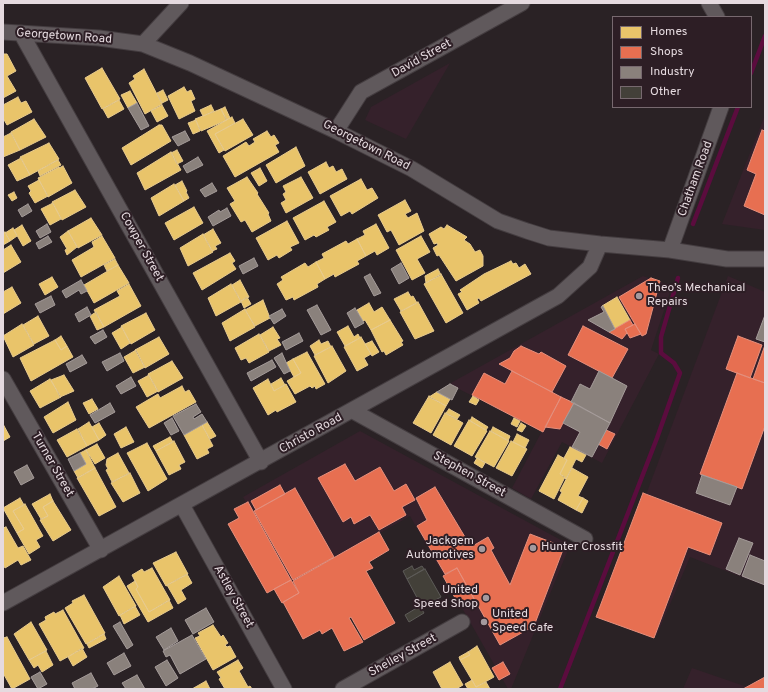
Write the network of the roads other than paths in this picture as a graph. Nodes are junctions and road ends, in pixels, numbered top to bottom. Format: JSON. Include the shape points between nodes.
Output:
{"nodes":[{"id":1,"x":181,"y":3,"type":"edge"},
{"id":2,"x":522,"y":3,"type":"edge"},
{"id":3,"x":709,"y":3,"type":"edge"},
{"id":4,"x":716,"y":16,"type":"edge"},
{"id":5,"x":3,"y":32,"type":"edge"},
{"id":6,"x":22,"y":33,"type":"junction"},
{"id":7,"x":143,"y":44,"type":"junction"},
{"id":8,"x":721,"y":108,"type":"edge"},
{"id":9,"x":336,"y":131,"type":"junction"},
{"id":10,"x":600,"y":244,"type":"junction"},
{"id":11,"x":670,"y":250,"type":"junction"},
{"id":12,"x":727,"y":259,"type":"junction"},
{"id":13,"x":765,"y":259,"type":"edge"},
{"id":14,"x":765,"y":270,"type":"edge"},
{"id":15,"x":3,"y":379,"type":"edge"},
{"id":16,"x":353,"y":411,"type":"junction"},
{"id":17,"x":261,"y":462,"type":"junction"},
{"id":18,"x":182,"y":506,"type":"junction"},
{"id":19,"x":585,"y":538,"type":"dead end"},
{"id":20,"x":101,"y":550,"type":"junction"},
{"id":21,"x":3,"y":603,"type":"edge"},
{"id":22,"x":462,"y":622,"type":"dead end"},
{"id":23,"x":284,"y":689,"type":"edge"},
{"id":24,"x":343,"y":689,"type":"edge"}],
"edges":[{"from":1,"to":7,"type":"street"},
{"from":2,"to":9,"type":"street","name":"David Street","via":[[361,92]]},
{"from":3,"to":4,"type":"street"},
{"from":5,"to":6,"type":"street","name":"Georgetown Road"},
{"from":6,"to":7,"type":"street","name":"Georgetown Road"},
{"from":6,"to":17,"type":"street","name":"Cowper Street"},
{"from":7,"to":9,"type":"street","name":"Georgetown Road"},
{"from":8,"to":11,"type":"street","name":"Chatham Road"},
{"from":9,"to":10,"type":"street","name":"Georgetown Road","via":[[412,169],[498,221],[549,238]]},
{"from":10,"to":11,"type":"street","name":"Georgetown Road"},
{"from":10,"to":16,"type":"street","name":"Christo Road","via":[[590,267],[558,296]]},
{"from":11,"to":12,"type":"street","name":"Georgetown Road"},
{"from":12,"to":13,"type":"street","name":"Georgetown Road"},
{"from":12,"to":14,"type":"street","name":"Georgetown Road"},
{"from":15,"to":20,"type":"street","name":"Turner Street"},
{"from":16,"to":17,"type":"street","name":"Christo Road"},
{"from":16,"to":19,"type":"street","name":"Stephen Street"},
{"from":17,"to":18,"type":"street","name":"Christo Road"},
{"from":18,"to":20,"type":"street","name":"Christo Road"},
{"from":18,"to":23,"type":"street","name":"Astley Street"},
{"from":20,"to":21,"type":"street","name":"Christo Road"},
{"from":22,"to":24,"type":"street","name":"Shelley Street"}]}
